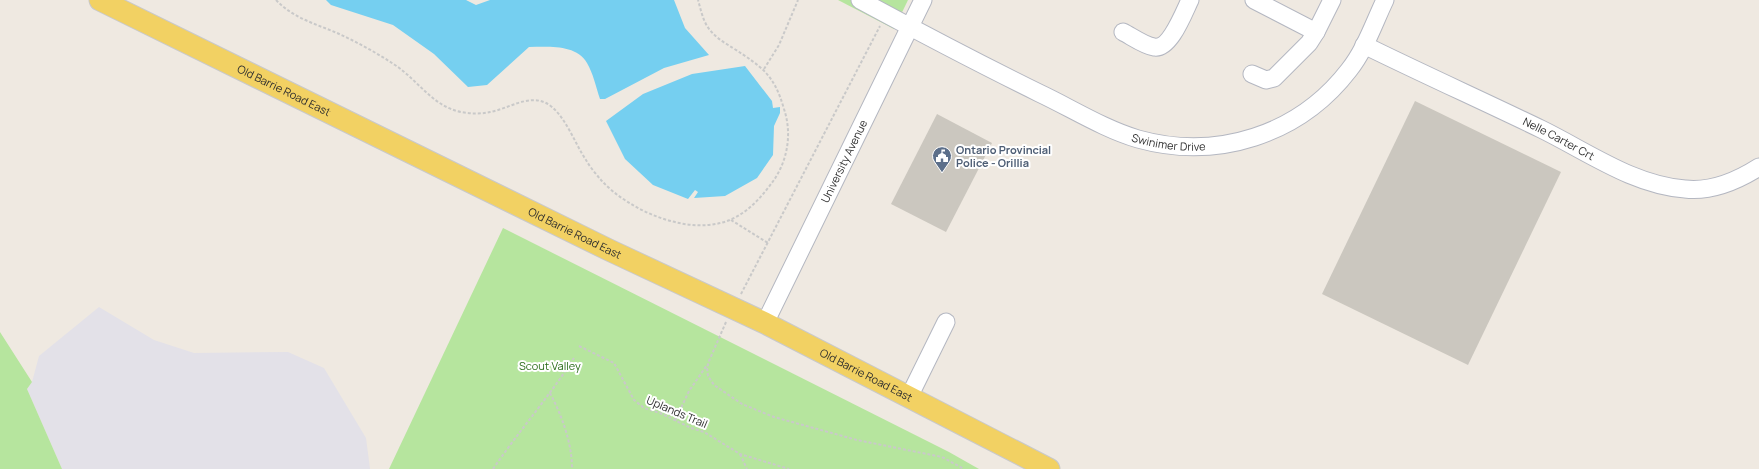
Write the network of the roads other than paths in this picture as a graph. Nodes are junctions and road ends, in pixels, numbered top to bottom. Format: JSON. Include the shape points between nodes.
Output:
{"nodes":[{"id":1,"x":100,"y":0,"type":"edge"},
{"id":2,"x":860,"y":0,"type":"edge"},
{"id":3,"x":923,"y":0,"type":"edge"},
{"id":4,"x":1190,"y":0,"type":"edge"},
{"id":5,"x":1254,"y":0,"type":"edge"},
{"id":6,"x":1332,"y":0,"type":"edge"},
{"id":7,"x":1385,"y":0,"type":"edge"},
{"id":8,"x":910,"y":27,"type":"junction"},
{"id":9,"x":1123,"y":32,"type":"dead end"},
{"id":10,"x":1316,"y":32,"type":"junction"},
{"id":11,"x":1364,"y":45,"type":"junction"},
{"id":12,"x":1252,"y":74,"type":"dead end"},
{"id":13,"x":1759,"y":167,"type":"edge"},
{"id":14,"x":946,"y":322,"type":"dead end"},
{"id":15,"x":765,"y":323,"type":"junction"},
{"id":16,"x":909,"y":397,"type":"junction"},
{"id":17,"x":1049,"y":469,"type":"edge"}],
"edges":[{"from":1,"to":15,"type":"main road","name":"Old Barrie Road East","via":[[609,250]]},
{"from":2,"to":8,"type":"street","name":"Swinimer Drive"},
{"from":3,"to":8,"type":"street","name":"University Avenue"},
{"from":4,"to":9,"type":"street","via":[[1169,40],[1160,47],[1154,48]]},
{"from":5,"to":10,"type":"street"},
{"from":6,"to":10,"type":"street"},
{"from":7,"to":11,"type":"street","name":"Swinimer Drive"},
{"from":8,"to":11,"type":"street","name":"Swinimer Drive","via":[[1122,134],[1165,145],[1197,147],[1242,142],[1289,121],[1313,106],[1332,89],[1350,69]]},
{"from":8,"to":15,"type":"street","name":"University Avenue"},
{"from":10,"to":12,"type":"street","via":[[1274,78],[1266,80]]},
{"from":11,"to":13,"type":"street","name":"Nelle Carter Crt","via":[[1654,185],[1687,190],[1718,187]]},
{"from":14,"to":16,"type":"street"},
{"from":15,"to":16,"type":"main road","name":"Old Barrie Road East"},
{"from":16,"to":17,"type":"main road","name":"Old Barrie Road East"}]}
